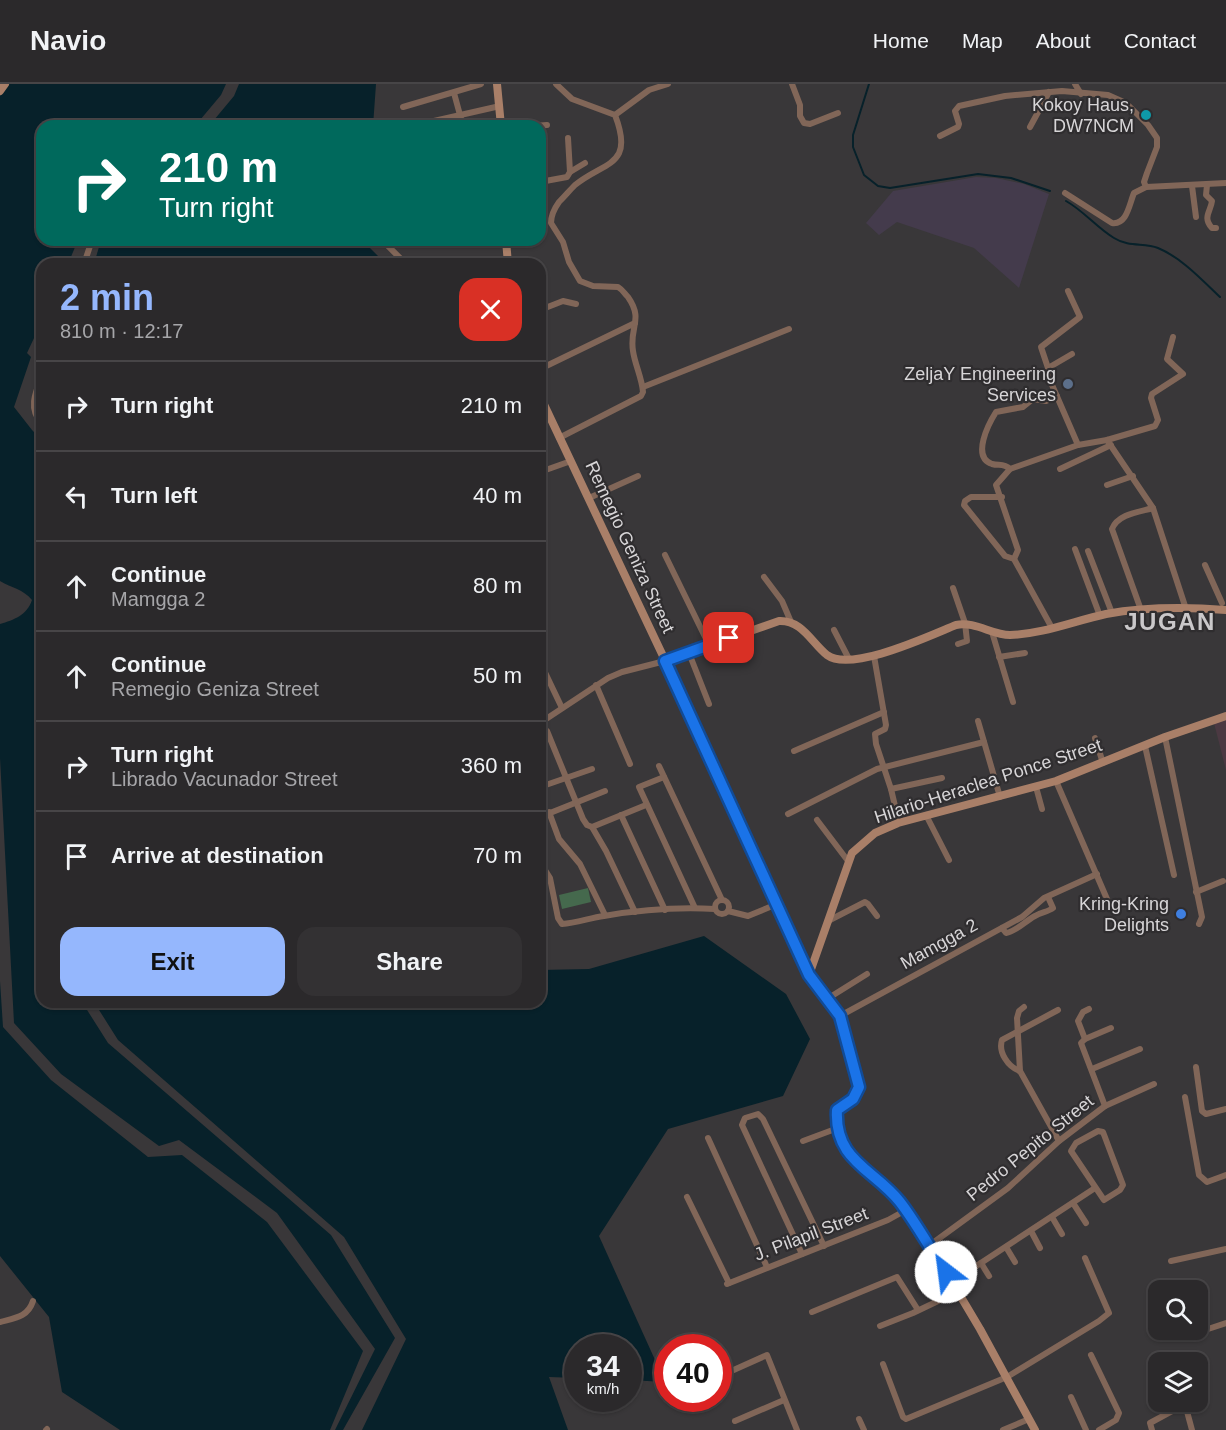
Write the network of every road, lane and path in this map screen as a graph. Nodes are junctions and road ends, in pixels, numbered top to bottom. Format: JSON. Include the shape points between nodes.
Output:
{"nodes":[{"id":1,"x":4,"y":84,"type":"edge"},
{"id":2,"x":480,"y":84,"type":"edge"},
{"id":3,"x":497,"y":84,"type":"edge"},
{"id":4,"x":556,"y":84,"type":"edge"},
{"id":5,"x":668,"y":84,"type":"edge"},
{"id":6,"x":792,"y":84,"type":"edge"},
{"id":7,"x":1075,"y":84,"type":"edge"},
{"id":8,"x":0,"y":91,"type":"edge"},
{"id":9,"x":1049,"y":92,"type":"junction"},
{"id":10,"x":454,"y":93,"type":"junction"},
{"id":11,"x":1081,"y":94,"type":"junction"},
{"id":12,"x":500,"y":106,"type":"junction"},
{"id":13,"x":403,"y":107,"type":"dead end"},
{"id":14,"x":838,"y":113,"type":"dead end"},
{"id":15,"x":460,"y":114,"type":"junction"},
{"id":16,"x":615,"y":115,"type":"junction"},
{"id":17,"x":436,"y":120,"type":"edge"},
{"id":18,"x":462,"y":120,"type":"edge"},
{"id":19,"x":501,"y":120,"type":"edge"},
{"id":20,"x":1030,"y":127,"type":"dead end"},
{"id":21,"x":940,"y":136,"type":"dead end"},
{"id":22,"x":568,"y":138,"type":"dead end"},
{"id":23,"x":585,"y":163,"type":"dead end"},
{"id":24,"x":570,"y":172,"type":"junction"},
{"id":25,"x":546,"y":181,"type":"edge"},
{"id":26,"x":1226,"y":183,"type":"edge"},
{"id":27,"x":1207,"y":185,"type":"junction"},
{"id":28,"x":1192,"y":186,"type":"junction"},
{"id":29,"x":1146,"y":187,"type":"junction"},
{"id":30,"x":1065,"y":193,"type":"dead end"},
{"id":31,"x":1196,"y":217,"type":"dead end"},
{"id":32,"x":1216,"y":228,"type":"dead end"},
{"id":33,"x":388,"y":246,"type":"edge"},
{"id":34,"x":400,"y":258,"type":"edge"},
{"id":35,"x":1068,"y":291,"type":"dead end"},
{"id":36,"x":576,"y":304,"type":"dead end"},
{"id":37,"x":546,"y":308,"type":"edge"},
{"id":38,"x":635,"y":323,"type":"junction"},
{"id":39,"x":789,"y":329,"type":"dead end"},
{"id":40,"x":1173,"y":337,"type":"dead end"},
{"id":41,"x":1072,"y":354,"type":"dead end"},
{"id":42,"x":546,"y":366,"type":"edge"},
{"id":43,"x":1048,"y":368,"type":"junction"},
{"id":44,"x":643,"y":387,"type":"junction"},
{"id":45,"x":36,"y":390,"type":"edge"},
{"id":46,"x":1057,"y":396,"type":"junction"},
{"id":47,"x":546,"y":409,"type":"edge"},
{"id":48,"x":36,"y":413,"type":"edge"},
{"id":49,"x":559,"y":438,"type":"junction"},
{"id":50,"x":1109,"y":442,"type":"junction"},
{"id":51,"x":1078,"y":445,"type":"junction"},
{"id":52,"x":571,"y":461,"type":"junction"},
{"id":53,"x":1010,"y":469,"type":"junction"},
{"id":54,"x":1060,"y":469,"type":"dead end"},
{"id":55,"x":546,"y":470,"type":"edge"},
{"id":56,"x":638,"y":476,"type":"dead end"},
{"id":57,"x":1133,"y":476,"type":"junction"},
{"id":58,"x":1107,"y":484,"type":"dead end"},
{"id":59,"x":1002,"y":497,"type":"junction"},
{"id":60,"x":589,"y":498,"type":"junction"},
{"id":61,"x":1153,"y":508,"type":"junction"},
{"id":62,"x":1075,"y":549,"type":"dead end"},
{"id":63,"x":1088,"y":550,"type":"dead end"},
{"id":64,"x":665,"y":555,"type":"dead end"},
{"id":65,"x":1014,"y":559,"type":"junction"},
{"id":66,"x":1205,"y":565,"type":"dead end"},
{"id":67,"x":764,"y":577,"type":"dead end"},
{"id":68,"x":953,"y":588,"type":"dead end"},
{"id":69,"x":1223,"y":606,"type":"edge"},
{"id":70,"x":1186,"y":609,"type":"junction"},
{"id":71,"x":1142,"y":610,"type":"junction"},
{"id":72,"x":1112,"y":613,"type":"junction"},
{"id":73,"x":1100,"y":616,"type":"junction"},
{"id":74,"x":791,"y":622,"type":"junction"},
{"id":75,"x":965,"y":623,"type":"junction"},
{"id":76,"x":1052,"y":628,"type":"junction"},
{"id":77,"x":834,"y":630,"type":"dead end"},
{"id":78,"x":992,"y":632,"type":"junction"},
{"id":79,"x":958,"y":644,"type":"dead end"},
{"id":80,"x":709,"y":645,"type":"junction"},
{"id":81,"x":1025,"y":652,"type":"dead end"},
{"id":82,"x":688,"y":653,"type":"junction"},
{"id":83,"x":874,"y":656,"type":"junction"},
{"id":84,"x":999,"y":657,"type":"junction"},
{"id":85,"x":849,"y":659,"type":"junction"},
{"id":86,"x":665,"y":661,"type":"junction"},
{"id":87,"x":546,"y":674,"type":"edge"},
{"id":88,"x":596,"y":686,"type":"junction"},
{"id":89,"x":1013,"y":702,"type":"dead end"},
{"id":90,"x":709,"y":704,"type":"dead end"},
{"id":91,"x":562,"y":708,"type":"junction"},
{"id":92,"x":884,"y":712,"type":"junction"},
{"id":93,"x":1226,"y":716,"type":"edge"},
{"id":94,"x":546,"y":719,"type":"edge"},
{"id":95,"x":978,"y":721,"type":"dead end"},
{"id":96,"x":547,"y":731,"type":"dead end"},
{"id":97,"x":1165,"y":737,"type":"junction"},
{"id":98,"x":1095,"y":738,"type":"dead end"},
{"id":99,"x":984,"y":742,"type":"junction"},
{"id":100,"x":1145,"y":746,"type":"junction"},
{"id":101,"x":794,"y":751,"type":"dead end"},
{"id":102,"x":1103,"y":763,"type":"junction"},
{"id":103,"x":630,"y":764,"type":"dead end"},
{"id":104,"x":659,"y":766,"type":"dead end"},
{"id":105,"x":884,"y":766,"type":"junction"},
{"id":106,"x":592,"y":769,"type":"dead end"},
{"id":107,"x":664,"y":777,"type":"junction"},
{"id":108,"x":942,"y":778,"type":"dead end"},
{"id":109,"x":566,"y":779,"type":"junction"},
{"id":110,"x":1056,"y":781,"type":"junction"},
{"id":111,"x":546,"y":785,"type":"edge"},
{"id":112,"x":1036,"y":788,"type":"junction"},
{"id":113,"x":891,"y":789,"type":"junction"},
{"id":114,"x":605,"y":791,"type":"dead end"},
{"id":115,"x":1000,"y":797,"type":"junction"},
{"id":116,"x":576,"y":803,"type":"junction"},
{"id":117,"x":646,"y":805,"type":"junction"},
{"id":118,"x":1042,"y":809,"type":"dead end"},
{"id":119,"x":549,"y":812,"type":"junction"},
{"id":120,"x":546,"y":814,"type":"edge"},
{"id":121,"x":621,"y":814,"type":"junction"},
{"id":122,"x":788,"y":814,"type":"dead end"},
{"id":123,"x":926,"y":816,"type":"junction"},
{"id":124,"x":817,"y":820,"type":"dead end"},
{"id":125,"x":899,"y":823,"type":"junction"},
{"id":126,"x":592,"y":827,"type":"junction"},
{"id":127,"x":949,"y":860,"type":"dead end"},
{"id":128,"x":848,"y":861,"type":"junction"},
{"id":129,"x":546,"y":872,"type":"edge"},
{"id":130,"x":1097,"y":874,"type":"junction"},
{"id":131,"x":1174,"y":875,"type":"dead end"},
{"id":132,"x":1223,"y":881,"type":"dead end"},
{"id":133,"x":1196,"y":892,"type":"junction"},
{"id":134,"x":1048,"y":897,"type":"junction"},
{"id":135,"x":722,"y":900,"type":"junction"},
{"id":136,"x":777,"y":904,"type":"junction"},
{"id":137,"x":1110,"y":906,"type":"dead end"},
{"id":138,"x":695,"y":908,"type":"junction"},
{"id":139,"x":715,"y":909,"type":"junction"},
{"id":140,"x":665,"y":910,"type":"junction"},
{"id":141,"x":728,"y":911,"type":"junction"},
{"id":142,"x":635,"y":912,"type":"junction"},
{"id":143,"x":605,"y":915,"type":"junction"},
{"id":144,"x":877,"y":916,"type":"dead end"},
{"id":145,"x":828,"y":921,"type":"junction"},
{"id":146,"x":1198,"y":924,"type":"dead end"},
{"id":147,"x":1002,"y":928,"type":"junction"},
{"id":148,"x":867,"y":974,"type":"dead end"},
{"id":149,"x":809,"y":975,"type":"junction"},
{"id":150,"x":827,"y":999,"type":"junction"},
{"id":151,"x":1024,"y":1007,"type":"dead end"},
{"id":152,"x":1089,"y":1009,"type":"dead end"},
{"id":153,"x":1058,"y":1010,"type":"dead end"},
{"id":154,"x":840,"y":1016,"type":"junction"},
{"id":155,"x":1111,"y":1028,"type":"dead end"},
{"id":156,"x":1019,"y":1032,"type":"junction"},
{"id":157,"x":1085,"y":1039,"type":"junction"},
{"id":158,"x":1140,"y":1049,"type":"dead end"},
{"id":159,"x":1196,"y":1067,"type":"dead end"},
{"id":160,"x":1092,"y":1069,"type":"junction"},
{"id":161,"x":1020,"y":1071,"type":"junction"},
{"id":162,"x":1154,"y":1084,"type":"dead end"},
{"id":163,"x":1185,"y":1096,"type":"dead end"},
{"id":164,"x":1106,"y":1106,"type":"junction"},
{"id":165,"x":1226,"y":1110,"type":"edge"},
{"id":166,"x":838,"y":1128,"type":"junction"},
{"id":167,"x":708,"y":1138,"type":"dead end"},
{"id":168,"x":803,"y":1141,"type":"dead end"},
{"id":169,"x":1059,"y":1141,"type":"junction"},
{"id":170,"x":1226,"y":1175,"type":"edge"},
{"id":171,"x":1095,"y":1188,"type":"junction"},
{"id":172,"x":687,"y":1197,"type":"dead end"},
{"id":173,"x":1073,"y":1203,"type":"junction"},
{"id":174,"x":906,"y":1210,"type":"junction"},
{"id":175,"x":1052,"y":1217,"type":"junction"},
{"id":176,"x":1086,"y":1223,"type":"dead end"},
{"id":177,"x":1030,"y":1231,"type":"junction"},
{"id":178,"x":1062,"y":1234,"type":"dead end"},
{"id":179,"x":930,"y":1245,"type":"junction"},
{"id":180,"x":824,"y":1246,"type":"junction"},
{"id":181,"x":1006,"y":1246,"type":"junction"},
{"id":182,"x":1040,"y":1248,"type":"dead end"},
{"id":183,"x":1226,"y":1249,"type":"edge"},
{"id":184,"x":802,"y":1254,"type":"junction"},
{"id":185,"x":1085,"y":1258,"type":"dead end"},
{"id":186,"x":1171,"y":1261,"type":"dead end"},
{"id":187,"x":1015,"y":1262,"type":"dead end"},
{"id":188,"x":981,"y":1263,"type":"junction"},
{"id":189,"x":767,"y":1267,"type":"junction"},
{"id":190,"x":989,"y":1276,"type":"dead end"},
{"id":191,"x":952,"y":1282,"type":"junction"},
{"id":192,"x":959,"y":1291,"type":"junction"},
{"id":193,"x":33,"y":1301,"type":"dead end"},
{"id":194,"x":918,"y":1310,"type":"junction"},
{"id":195,"x":812,"y":1312,"type":"dead end"},
{"id":196,"x":0,"y":1322,"type":"edge"},
{"id":197,"x":1226,"y":1323,"type":"edge"},
{"id":198,"x":880,"y":1326,"type":"dead end"},
{"id":199,"x":1208,"y":1329,"type":"edge"},
{"id":200,"x":1091,"y":1355,"type":"dead end"},
{"id":201,"x":883,"y":1364,"type":"dead end"},
{"id":202,"x":732,"y":1371,"type":"edge"},
{"id":203,"x":1007,"y":1377,"type":"junction"},
{"id":204,"x":1071,"y":1397,"type":"dead end"},
{"id":205,"x":784,"y":1400,"type":"junction"},
{"id":206,"x":859,"y":1419,"type":"dead end"},
{"id":207,"x":1029,"y":1419,"type":"junction"},
{"id":208,"x":735,"y":1421,"type":"dead end"},
{"id":209,"x":797,"y":1430,"type":"edge"},
{"id":210,"x":864,"y":1430,"type":"edge"},
{"id":211,"x":1003,"y":1430,"type":"edge"},
{"id":212,"x":1035,"y":1430,"type":"edge"},
{"id":213,"x":1086,"y":1430,"type":"edge"},
{"id":214,"x":1099,"y":1430,"type":"edge"},
{"id":215,"x":1152,"y":1430,"type":"edge"},
{"id":216,"x":1192,"y":1430,"type":"edge"}],
"edges":[{"from":1,"to":8,"type":"street"},
{"from":2,"to":10,"type":"street"},
{"from":3,"to":12,"type":"street"},
{"from":4,"to":16,"type":"street","via":[[572,99]]},
{"from":5,"to":16,"type":"street","via":[[649,90]]},
{"from":6,"to":14,"type":"street","via":[[804,123]]},
{"from":7,"to":11,"type":"street"},
{"from":9,"to":11,"type":"street"},
{"from":9,"to":20,"type":"street"},
{"from":9,"to":21,"type":"street","via":[[959,106],[955,111],[958,127]]},
{"from":10,"to":13,"type":"street"},
{"from":10,"to":15,"type":"street"},
{"from":11,"to":29,"type":"street","via":[[1108,95],[1126,103],[1152,132],[1157,147],[1144,182]]},
{"from":12,"to":15,"type":"street"},
{"from":12,"to":19,"type":"street"},
{"from":15,"to":17,"type":"street"},
{"from":15,"to":18,"type":"street"},
{"from":16,"to":38,"type":"street","via":[[621,136],[615,160],[576,184],[555,208],[551,224],[580,281],[622,289],[634,307]]},
{"from":22,"to":24,"type":"street"},
{"from":23,"to":24,"type":"street"},
{"from":24,"to":25,"type":"street","via":[[560,180]]},
{"from":26,"to":27,"type":"street"},
{"from":27,"to":28,"type":"street"},
{"from":27,"to":32,"type":"street","via":[[1206,195],[1212,201],[1207,212],[1209,225]]},
{"from":28,"to":29,"type":"street"},
{"from":28,"to":31,"type":"street"},
{"from":29,"to":30,"type":"street","via":[[1134,193],[1118,224]]},
{"from":33,"to":34,"type":"street"},
{"from":35,"to":43,"type":"street","via":[[1080,317],[1041,347]]},
{"from":36,"to":37,"type":"street","via":[[563,301]]},
{"from":38,"to":42,"type":"street"},
{"from":38,"to":44,"type":"street","via":[[633,351]]},
{"from":39,"to":44,"type":"street"},
{"from":40,"to":50,"type":"street","via":[[1167,359],[1183,374],[1152,394],[1157,424]]},
{"from":41,"to":43,"type":"street"},
{"from":43,"to":46,"type":"street"},
{"from":44,"to":49,"type":"street","via":[[641,396]]},
{"from":45,"to":48,"type":"street"},
{"from":46,"to":51,"type":"street"},
{"from":46,"to":53,"type":"street","via":[[1046,401],[1033,399],[1023,407],[996,412],[982,449],[991,464]]},
{"from":47,"to":49,"type":"street","name":"Remegio Geniza Street"},
{"from":49,"to":52,"type":"street","name":"Remegio Geniza Street"},
{"from":50,"to":51,"type":"street"},
{"from":50,"to":54,"type":"street"},
{"from":50,"to":57,"type":"street"},
{"from":51,"to":53,"type":"street"},
{"from":52,"to":55,"type":"street"},
{"from":52,"to":60,"type":"street","name":"Remegio Geniza Street"},
{"from":53,"to":59,"type":"street","via":[[996,486]]},
{"from":56,"to":60,"type":"street"},
{"from":57,"to":58,"type":"street"},
{"from":57,"to":61,"type":"street"},
{"from":59,"to":65,"type":"street","via":[[1018,550]]},
{"from":59,"to":65,"type":"street","via":[[971,497],[964,505],[1005,556]]},
{"from":60,"to":86,"type":"street","name":"Remegio Geniza Street"},
{"from":61,"to":70,"type":"street"},
{"from":61,"to":71,"type":"street","via":[[1123,518],[1112,529]]},
{"from":62,"to":73,"type":"street"},
{"from":63,"to":72,"type":"street"},
{"from":64,"to":80,"type":"street"},
{"from":65,"to":76,"type":"street"},
{"from":66,"to":69,"type":"street"},
{"from":67,"to":74,"type":"street","via":[[782,601]]},
{"from":68,"to":75,"type":"street"},
{"from":69,"to":70,"type":"street"},
{"from":70,"to":71,"type":"street"},
{"from":71,"to":72,"type":"street"},
{"from":72,"to":73,"type":"street"},
{"from":73,"to":76,"type":"street"},
{"from":74,"to":80,"type":"street","via":[[769,623]]},
{"from":74,"to":85,"type":"street","via":[[828,656]]},
{"from":75,"to":78,"type":"street"},
{"from":75,"to":79,"type":"street","via":[[967,641]]},
{"from":75,"to":83,"type":"street"},
{"from":76,"to":78,"type":"street","via":[[1010,635]]},
{"from":77,"to":85,"type":"street"},
{"from":78,"to":84,"type":"street"},
{"from":80,"to":82,"type":"street"},
{"from":81,"to":84,"type":"street"},
{"from":82,"to":86,"type":"street"},
{"from":82,"to":90,"type":"street"},
{"from":83,"to":85,"type":"street"},
{"from":83,"to":92,"type":"street"},
{"from":84,"to":89,"type":"street"},
{"from":86,"to":88,"type":"street","via":[[621,672]]},
{"from":86,"to":136,"type":"street","name":"Remegio Geniza Street"},
{"from":87,"to":91,"type":"street"},
{"from":88,"to":91,"type":"street"},
{"from":88,"to":103,"type":"street"},
{"from":91,"to":94,"type":"street"},
{"from":92,"to":101,"type":"street"},
{"from":92,"to":105,"type":"street","via":[[886,727],[875,735]]},
{"from":93,"to":97,"type":"street","name":"Hilario-Heraclea Ponce Street"},
{"from":95,"to":99,"type":"street"},
{"from":96,"to":109,"type":"street"},
{"from":97,"to":100,"type":"street","name":"Hilario-Heraclea Ponce Street"},
{"from":97,"to":133,"type":"street"},
{"from":98,"to":102,"type":"street"},
{"from":99,"to":105,"type":"street"},
{"from":99,"to":115,"type":"street"},
{"from":100,"to":102,"type":"street","name":"Hilario-Heraclea Ponce Street"},
{"from":100,"to":131,"type":"street"},
{"from":102,"to":110,"type":"street","name":"Hilario-Heraclea Ponce Street"},
{"from":104,"to":107,"type":"street"},
{"from":105,"to":113,"type":"street"},
{"from":105,"to":122,"type":"street"},
{"from":106,"to":109,"type":"street"},
{"from":107,"to":117,"type":"street","via":[[639,787]]},
{"from":107,"to":135,"type":"street"},
{"from":108,"to":113,"type":"street"},
{"from":109,"to":111,"type":"street"},
{"from":109,"to":116,"type":"street"},
{"from":110,"to":112,"type":"street","name":"Hilario-Heraclea Ponce Street"},
{"from":110,"to":130,"type":"street"},
{"from":112,"to":115,"type":"street","name":"Hilario-Heraclea Ponce Street"},
{"from":112,"to":118,"type":"street"},
{"from":113,"to":125,"type":"street"},
{"from":114,"to":116,"type":"street"},
{"from":115,"to":123,"type":"street","name":"Hilario-Heraclea Ponce Street"},
{"from":116,"to":119,"type":"street"},
{"from":116,"to":126,"type":"street","via":[[587,825]]},
{"from":117,"to":121,"type":"street"},
{"from":117,"to":138,"type":"street"},
{"from":119,"to":120,"type":"street"},
{"from":119,"to":143,"type":"street","via":[[561,843],[580,864]]},
{"from":121,"to":126,"type":"street"},
{"from":121,"to":140,"type":"street"},
{"from":123,"to":125,"type":"street","name":"Hilario-Heraclea Ponce Street"},
{"from":123,"to":127,"type":"street"},
{"from":124,"to":128,"type":"street"},
{"from":125,"to":128,"type":"street","name":"Hilario-Heraclea Ponce Street","via":[[866,839]]},
{"from":126,"to":142,"type":"street"},
{"from":128,"to":145,"type":"street","name":"Hilario-Heraclea Ponce Street"},
{"from":129,"to":143,"type":"street","via":[[560,922]]},
{"from":130,"to":134,"type":"street","name":"Mamgga 2"},
{"from":130,"to":137,"type":"street"},
{"from":132,"to":133,"type":"street"},
{"from":133,"to":146,"type":"street","via":[[1202,917]]},
{"from":134,"to":147,"type":"street","name":"Mamgga 2"},
{"from":134,"to":147,"type":"street","via":[[1051,910],[1011,932]]},
{"from":135,"to":139,"type":"street"},
{"from":135,"to":141,"type":"street","via":[[728,902]]},
{"from":136,"to":141,"type":"street","via":[[748,916]]},
{"from":136,"to":149,"type":"street","name":"Remegio Geniza Street"},
{"from":138,"to":139,"type":"street"},
{"from":138,"to":140,"type":"street"},
{"from":139,"to":141,"type":"street","via":[[721,914]]},
{"from":140,"to":142,"type":"street"},
{"from":142,"to":143,"type":"street"},
{"from":144,"to":145,"type":"street","via":[[865,902]]},
{"from":145,"to":149,"type":"street","name":"Hilario-Heraclea Ponce Street"},
{"from":147,"to":154,"type":"street","name":"Mamgga 2"},
{"from":148,"to":150,"type":"street"},
{"from":149,"to":150,"type":"street"},
{"from":150,"to":154,"type":"street"},
{"from":151,"to":156,"type":"street","via":[[1017,1018]]},
{"from":152,"to":157,"type":"street","via":[[1078,1021]]},
{"from":153,"to":156,"type":"street"},
{"from":154,"to":166,"type":"street","via":[[859,1087],[853,1099],[837,1110]]},
{"from":155,"to":157,"type":"street"},
{"from":156,"to":161,"type":"street"},
{"from":156,"to":161,"type":"street","via":[[1003,1038],[1000,1044],[1008,1064]]},
{"from":157,"to":160,"type":"street","via":[[1081,1046]]},
{"from":158,"to":160,"type":"street"},
{"from":159,"to":165,"type":"street","via":[[1202,1112]]},
{"from":160,"to":164,"type":"street"},
{"from":161,"to":169,"type":"street"},
{"from":162,"to":164,"type":"street","name":"Pedro Pepito Street"},
{"from":163,"to":170,"type":"street","via":[[1199,1175],[1207,1182]]},
{"from":164,"to":169,"type":"street","name":"Pedro Pepito Street"},
{"from":166,"to":168,"type":"street"},
{"from":166,"to":174,"type":"street","via":[[843,1145],[855,1161]]},
{"from":167,"to":189,"type":"street"},
{"from":169,"to":179,"type":"street","name":"Pedro Pepito Street","via":[[1008,1188]]},
{"from":171,"to":171,"type":"street","via":[[1104,1200],[1123,1185],[1100,1131],[1071,1149]]},
{"from":171,"to":173,"type":"street"},
{"from":172,"to":189,"type":"street","name":"J. Pilapil Street","via":[[728,1284]]},
{"from":173,"to":175,"type":"street"},
{"from":173,"to":176,"type":"street"},
{"from":174,"to":179,"type":"street"},
{"from":174,"to":180,"type":"street","name":"J. Pilapil Street"},
{"from":175,"to":177,"type":"street"},
{"from":175,"to":178,"type":"street"},
{"from":177,"to":181,"type":"street"},
{"from":177,"to":182,"type":"street"},
{"from":179,"to":191,"type":"street"},
{"from":180,"to":184,"type":"street","name":"J. Pilapil Street"},
{"from":180,"to":184,"type":"street","via":[[763,1119],[758,1114],[745,1118],[742,1125]]},
{"from":181,"to":187,"type":"street"},
{"from":181,"to":188,"type":"street"},
{"from":183,"to":186,"type":"street"},
{"from":184,"to":189,"type":"street","name":"J. Pilapil Street"},
{"from":185,"to":203,"type":"street","via":[[1109,1313]]},
{"from":188,"to":190,"type":"street"},
{"from":188,"to":191,"type":"street"},
{"from":191,"to":192,"type":"street"},
{"from":192,"to":194,"type":"street"},
{"from":192,"to":203,"type":"street"},
{"from":193,"to":196,"type":"street","via":[[26,1314]]},
{"from":194,"to":195,"type":"street","via":[[897,1276]]},
{"from":194,"to":198,"type":"street"},
{"from":197,"to":199,"type":"street"},
{"from":200,"to":214,"type":"street","via":[[1119,1413],[1116,1420]]},
{"from":201,"to":203,"type":"street","via":[[906,1419]]},
{"from":202,"to":205,"type":"street","via":[[767,1355]]},
{"from":203,"to":207,"type":"street"},
{"from":204,"to":213,"type":"street"},
{"from":205,"to":208,"type":"street"},
{"from":205,"to":209,"type":"street"},
{"from":206,"to":210,"type":"street"},
{"from":207,"to":211,"type":"street"},
{"from":207,"to":212,"type":"street"},
{"from":215,"to":216,"type":"street","via":[[1150,1423],[1185,1404]]}]}
